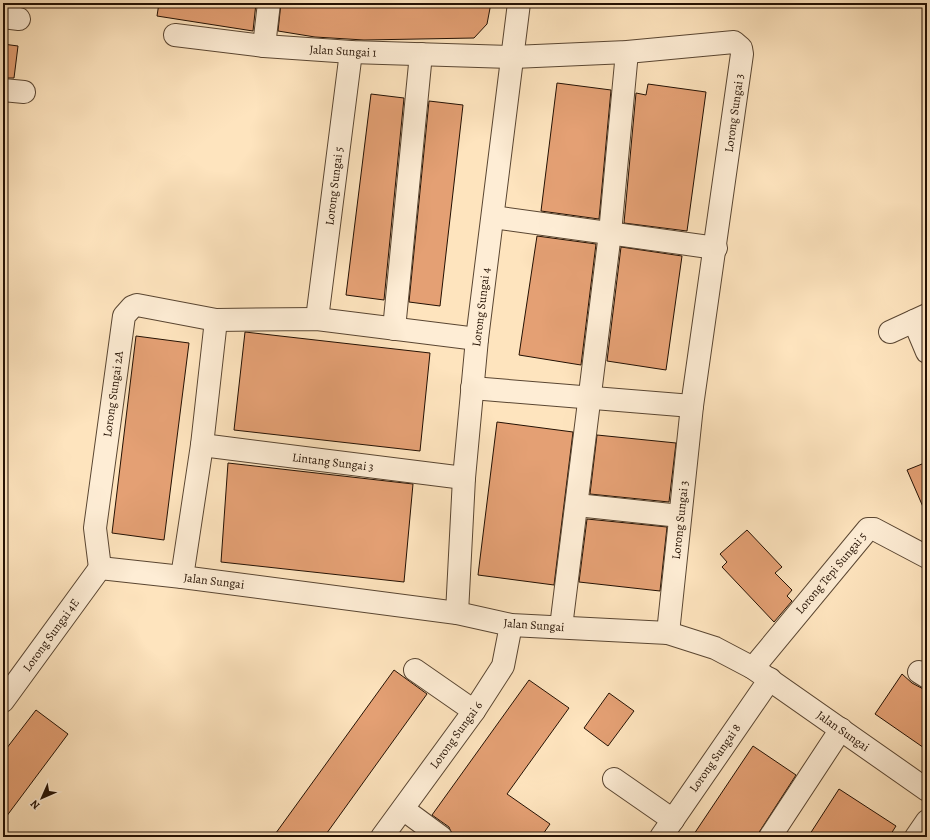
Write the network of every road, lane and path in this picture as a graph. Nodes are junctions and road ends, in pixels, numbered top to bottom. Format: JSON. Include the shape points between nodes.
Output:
{"nodes":[{"id":1,"x":269,"y":3,"type":"edge"},
{"id":2,"x":519,"y":3,"type":"edge"},
{"id":3,"x":175,"y":35,"type":"dead end"},
{"id":4,"x":264,"y":46,"type":"junction"},
{"id":5,"x":351,"y":52,"type":"junction"},
{"id":6,"x":627,"y":52,"type":"junction"},
{"id":7,"x":421,"y":54,"type":"junction"},
{"id":8,"x":513,"y":57,"type":"junction"},
{"id":9,"x":493,"y":217,"type":"junction"},
{"id":10,"x":610,"y":233,"type":"junction"},
{"id":11,"x":716,"y":248,"type":"junction"},
{"id":12,"x":921,"y":318,"type":"edge"},
{"id":13,"x":317,"y":319,"type":"junction"},
{"id":14,"x":216,"y":320,"type":"junction"},
{"id":15,"x":394,"y":329,"type":"junction"},
{"id":16,"x":890,"y":332,"type":"dead end"},
{"id":17,"x":477,"y":339,"type":"junction"},
{"id":18,"x":927,"y":352,"type":"edge"},
{"id":19,"x":472,"y":388,"type":"junction"},
{"id":20,"x":589,"y":397,"type":"junction"},
{"id":21,"x":692,"y":406,"type":"junction"},
{"id":22,"x":202,"y":445,"type":"junction"},
{"id":23,"x":464,"y":478,"type":"junction"},
{"id":24,"x":577,"y":505,"type":"junction"},
{"id":25,"x":680,"y":516,"type":"junction"},
{"id":26,"x":927,"y":557,"type":"edge"},
{"id":27,"x":100,"y":568,"type":"junction"},
{"id":28,"x":182,"y":577,"type":"junction"},
{"id":29,"x":457,"y":613,"type":"junction"},
{"id":30,"x":512,"y":625,"type":"junction"},
{"id":31,"x":562,"y":627,"type":"junction"},
{"id":32,"x":668,"y":633,"type":"junction"},
{"id":33,"x":415,"y":670,"type":"dead end"},
{"id":34,"x":761,"y":673,"type":"junction"},
{"id":35,"x":3,"y":701,"type":"edge"},
{"id":36,"x":474,"y":712,"type":"junction"},
{"id":37,"x":841,"y":729,"type":"junction"},
{"id":38,"x":614,"y":778,"type":"dead end"},
{"id":39,"x":927,"y":790,"type":"edge"},
{"id":40,"x":403,"y":809,"type":"junction"},
{"id":41,"x":927,"y":821,"type":"edge"},
{"id":42,"x":667,"y":829,"type":"edge"},
{"id":43,"x":382,"y":837,"type":"edge"},
{"id":44,"x":441,"y":837,"type":"edge"},
{"id":45,"x":770,"y":837,"type":"edge"},
{"id":46,"x":916,"y":837,"type":"edge"}],
"edges":[{"from":1,"to":4,"type":"street"},
{"from":2,"to":8,"type":"street","name":"Lorong Sungai 4"},
{"from":3,"to":4,"type":"street","name":"Jalan Sungai 1"},
{"from":4,"to":5,"type":"street","name":"Jalan Sungai 1"},
{"from":5,"to":7,"type":"street","name":"Jalan Sungai 1"},
{"from":5,"to":13,"type":"street","name":"Lorong Sungai 5"},
{"from":6,"to":8,"type":"street","name":"Lorong Sungai 3"},
{"from":6,"to":10,"type":"street"},
{"from":6,"to":11,"type":"street","name":"Lorong Sungai 3","via":[[734,42],[741,48]]},
{"from":7,"to":8,"type":"street","name":"Jalan Sungai 1"},
{"from":7,"to":15,"type":"street"},
{"from":8,"to":9,"type":"street","name":"Lorong Sungai 4"},
{"from":9,"to":10,"type":"street"},
{"from":9,"to":17,"type":"street","name":"Lorong Sungai 4"},
{"from":10,"to":11,"type":"street"},
{"from":10,"to":20,"type":"street"},
{"from":11,"to":21,"type":"street","name":"Lorong Sungai 3"},
{"from":12,"to":16,"type":"street"},
{"from":12,"to":18,"type":"street"},
{"from":13,"to":14,"type":"street","name":"Lorong Sungai 2A"},
{"from":13,"to":15,"type":"street","name":"Lorong Sungai 2A"},
{"from":14,"to":22,"type":"street"},
{"from":14,"to":27,"type":"street","name":"Lorong Sungai 2A","via":[[137,305],[124,316],[95,528]]},
{"from":15,"to":17,"type":"street","name":"Lorong Sungai 2A"},
{"from":17,"to":19,"type":"street","name":"Lorong Sungai 4"},
{"from":19,"to":20,"type":"street"},
{"from":19,"to":23,"type":"street","name":"Lorong Sungai 4"},
{"from":20,"to":21,"type":"street"},
{"from":20,"to":24,"type":"street"},
{"from":21,"to":25,"type":"street","name":"Lorong Sungai 3"},
{"from":22,"to":23,"type":"street","name":"Lintang Sungai 3"},
{"from":22,"to":28,"type":"street"},
{"from":23,"to":29,"type":"street","name":"Lorong Sungai 4"},
{"from":24,"to":25,"type":"street"},
{"from":24,"to":31,"type":"street"},
{"from":25,"to":32,"type":"street","name":"Lorong Sungai 3"},
{"from":26,"to":34,"type":"street","name":"Lorong Tepi Sungai 5","via":[[874,529],[868,529]]},
{"from":27,"to":28,"type":"street","name":"Jalan Sungai"},
{"from":27,"to":35,"type":"street","name":"Lorong Sungai 4E"},
{"from":28,"to":29,"type":"street","name":"Jalan Sungai"},
{"from":29,"to":30,"type":"street","name":"Jalan Sungai"},
{"from":30,"to":31,"type":"street","name":"Jalan Sungai"},
{"from":30,"to":36,"type":"street","name":"Lorong Sungai 6","via":[[505,661]]},
{"from":31,"to":32,"type":"street","name":"Jalan Sungai"},
{"from":32,"to":34,"type":"street","name":"Jalan Sungai","via":[[715,648]]},
{"from":33,"to":36,"type":"street"},
{"from":34,"to":37,"type":"street","name":"Jalan Sungai"},
{"from":34,"to":42,"type":"street","name":"Lorong Sungai 8"},
{"from":36,"to":40,"type":"street","name":"Lorong Sungai 6"},
{"from":37,"to":39,"type":"street","name":"Jalan Sungai"},
{"from":37,"to":45,"type":"street"},
{"from":38,"to":42,"type":"street"},
{"from":40,"to":43,"type":"street","name":"Lorong Sungai 6"},
{"from":40,"to":44,"type":"street"},
{"from":41,"to":46,"type":"street"}]}
